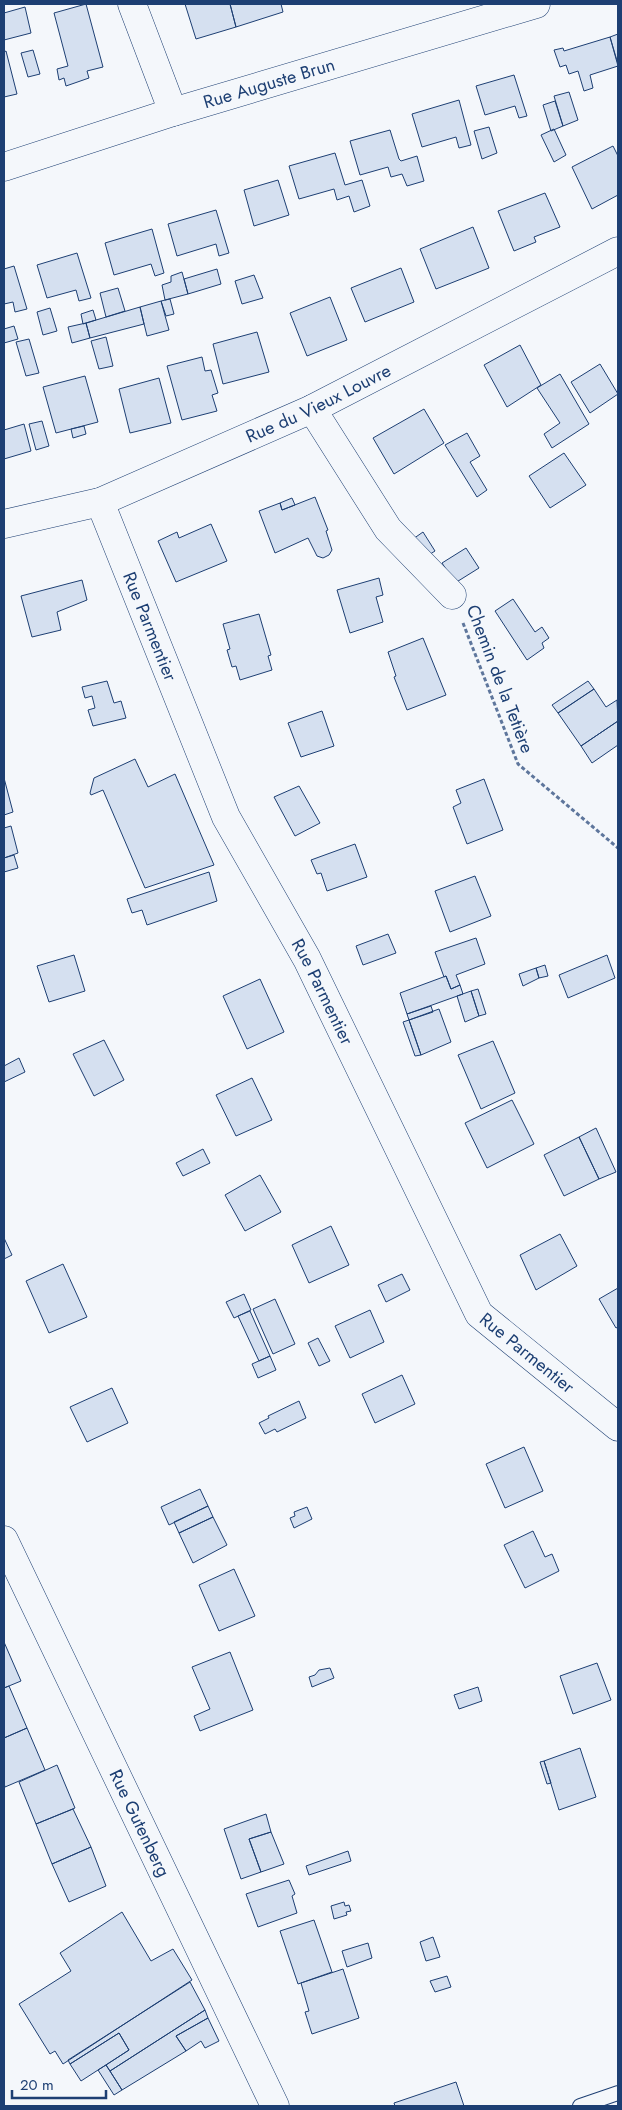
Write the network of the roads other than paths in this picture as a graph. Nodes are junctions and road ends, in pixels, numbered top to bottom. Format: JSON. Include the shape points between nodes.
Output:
{"nodes":[{"id":1,"x":132,"y":4,"type":"edge"},
{"id":2,"x":536,"y":4,"type":"edge"},
{"id":3,"x":173,"y":112,"type":"junction"},
{"id":4,"x":4,"y":167,"type":"edge"},
{"id":5,"x":618,"y":250,"type":"edge"},
{"id":6,"x":312,"y":410,"type":"junction"},
{"id":7,"x":100,"y":502,"type":"junction"},
{"id":8,"x":4,"y":524,"type":"edge"},
{"id":9,"x":452,"y":595,"type":"road end"},
{"id":10,"x":618,"y":1427,"type":"edge"},
{"id":11,"x":4,"y":1541,"type":"edge"},
{"id":12,"x":618,"y":2093,"type":"edge"},
{"id":13,"x":275,"y":2106,"type":"edge"},
{"id":14,"x":580,"y":2106,"type":"edge"}],
"edges":[{"from":1,"to":3,"type":"street"},
{"from":2,"to":3,"type":"street","name":"Rue Auguste Brun"},
{"from":3,"to":4,"type":"street","name":"Rue Auguste Brun"},
{"from":5,"to":6,"type":"street","name":"Rue du Vieux Louvre"},
{"from":6,"to":7,"type":"street","name":"Rue du Vieux Louvre"},
{"from":6,"to":9,"type":"street","via":[[388,529]]},
{"from":7,"to":8,"type":"street","name":"Rue du Vieux Louvre"},
{"from":7,"to":10,"type":"street","name":"Rue Parmentier","via":[[226,817],[306,959],[479,1314]]},
{"from":11,"to":13,"type":"street","name":"Rue Gutenberg"},
{"from":12,"to":14,"type":"lane"}]}
